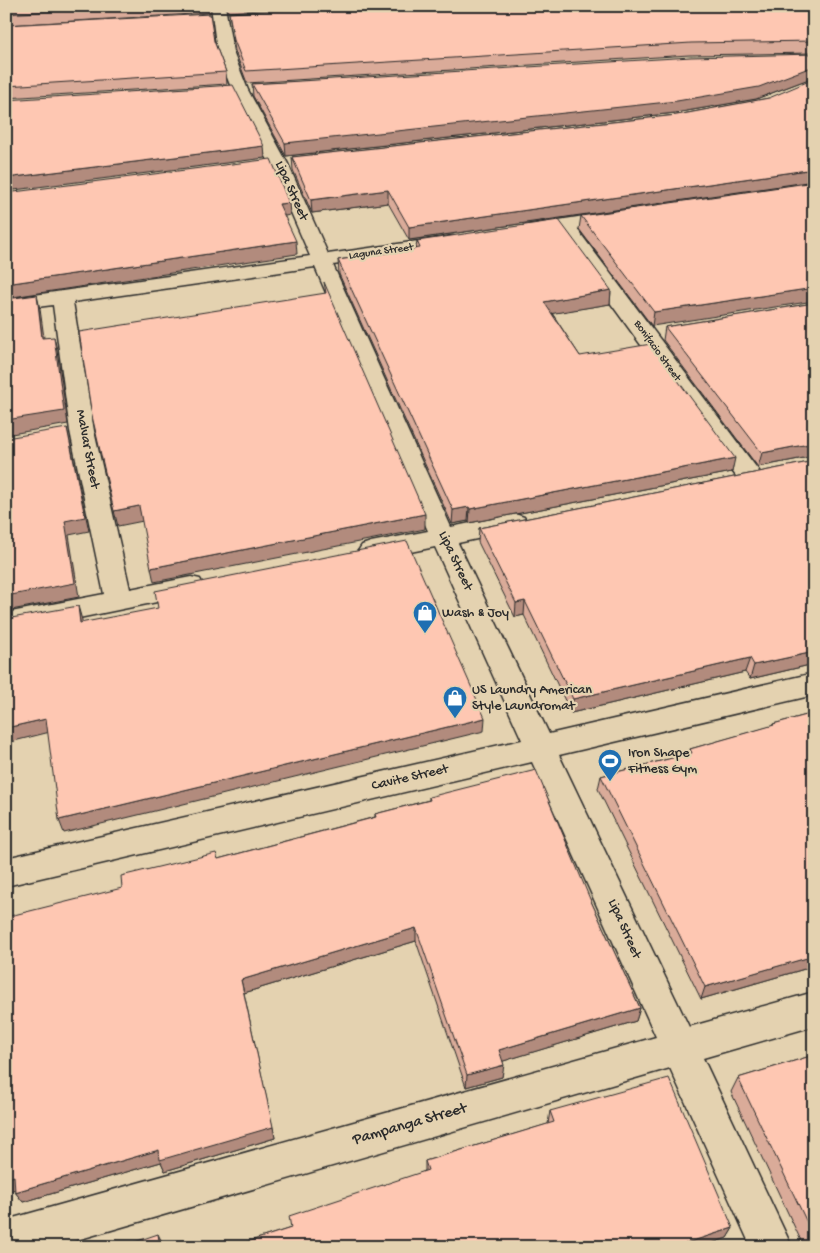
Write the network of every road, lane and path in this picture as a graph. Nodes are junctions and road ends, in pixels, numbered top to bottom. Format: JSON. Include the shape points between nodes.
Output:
{"nodes":[{"id":1,"x":216,"y":15,"type":"edge"},
{"id":2,"x":239,"y":18,"type":"edge"},
{"id":3,"x":259,"y":88,"type":"edge"},
{"id":4,"x":240,"y":90,"type":"junction"},
{"id":5,"x":220,"y":91,"type":"edge"},
{"id":6,"x":299,"y":162,"type":"edge"},
{"id":7,"x":279,"y":164,"type":"junction"},
{"id":8,"x":260,"y":166,"type":"edge"},
{"id":9,"x":631,"y":215,"type":"edge"},
{"id":10,"x":564,"y":225,"type":"junction"},
{"id":11,"x":506,"y":234,"type":"edge"},
{"id":12,"x":467,"y":240,"type":"edge"},
{"id":13,"x":322,"y":261,"type":"junction"},
{"id":14,"x":62,"y":297,"type":"junction"},
{"id":15,"x":6,"y":305,"type":"edge"},
{"id":16,"x":778,"y":472,"type":"edge"},
{"id":17,"x":750,"y":477,"type":"junction"},
{"id":18,"x":722,"y":483,"type":"edge"},
{"id":19,"x":539,"y":518,"type":"edge"},
{"id":20,"x":443,"y":537,"type":"junction"},
{"id":21,"x":348,"y":556,"type":"edge"},
{"id":22,"x":214,"y":582,"type":"edge"},
{"id":23,"x":119,"y":600,"type":"junction"},
{"id":24,"x":6,"y":623,"type":"edge"},
{"id":25,"x":814,"y":684,"type":"edge"},
{"id":26,"x":541,"y":747,"type":"junction"},
{"id":27,"x":6,"y":872,"type":"edge"},
{"id":28,"x":814,"y":1009,"type":"edge"},
{"id":29,"x":678,"y":1048,"type":"junction"},
{"id":30,"x":6,"y":1240,"type":"edge"},
{"id":31,"x":772,"y":1247,"type":"edge"}],
"edges":[{"from":1,"to":2,"type":"street"},
{"from":1,"to":4,"type":"street","name":"Lipa Street","via":[[225,52]]},
{"from":3,"to":4,"type":"street"},
{"from":4,"to":5,"type":"street"},
{"from":4,"to":7,"type":"street","name":"Lipa Street"},
{"from":6,"to":7,"type":"street"},
{"from":7,"to":8,"type":"street"},
{"from":7,"to":13,"type":"street","name":"Lipa Street"},
{"from":9,"to":10,"type":"street"},
{"from":10,"to":11,"type":"street"},
{"from":10,"to":17,"type":"street","name":"Bonifacio Street","via":[[656,334]]},
{"from":12,"to":13,"type":"street","name":"Laguna Street"},
{"from":13,"to":14,"type":"street","name":"Laguna Street"},
{"from":13,"to":20,"type":"street","name":"Lipa Street"},
{"from":14,"to":15,"type":"street","name":"Laguna Street"},
{"from":14,"to":23,"type":"street","name":"Malvar Street","via":[[73,432]]},
{"from":16,"to":17,"type":"street"},
{"from":17,"to":18,"type":"street"},
{"from":19,"to":20,"type":"street"},
{"from":20,"to":21,"type":"street"},
{"from":20,"to":26,"type":"street","name":"Lipa Street"},
{"from":22,"to":23,"type":"street"},
{"from":23,"to":24,"type":"street"},
{"from":25,"to":26,"type":"street","name":"Cavite Street"},
{"from":26,"to":27,"type":"street","name":"Cavite Street"},
{"from":26,"to":29,"type":"street","name":"Lipa Street"},
{"from":28,"to":29,"type":"street","name":"Pampanga Street"},
{"from":29,"to":30,"type":"street","name":"Pampanga Street"},
{"from":29,"to":31,"type":"street","name":"Lipa Street"}]}
